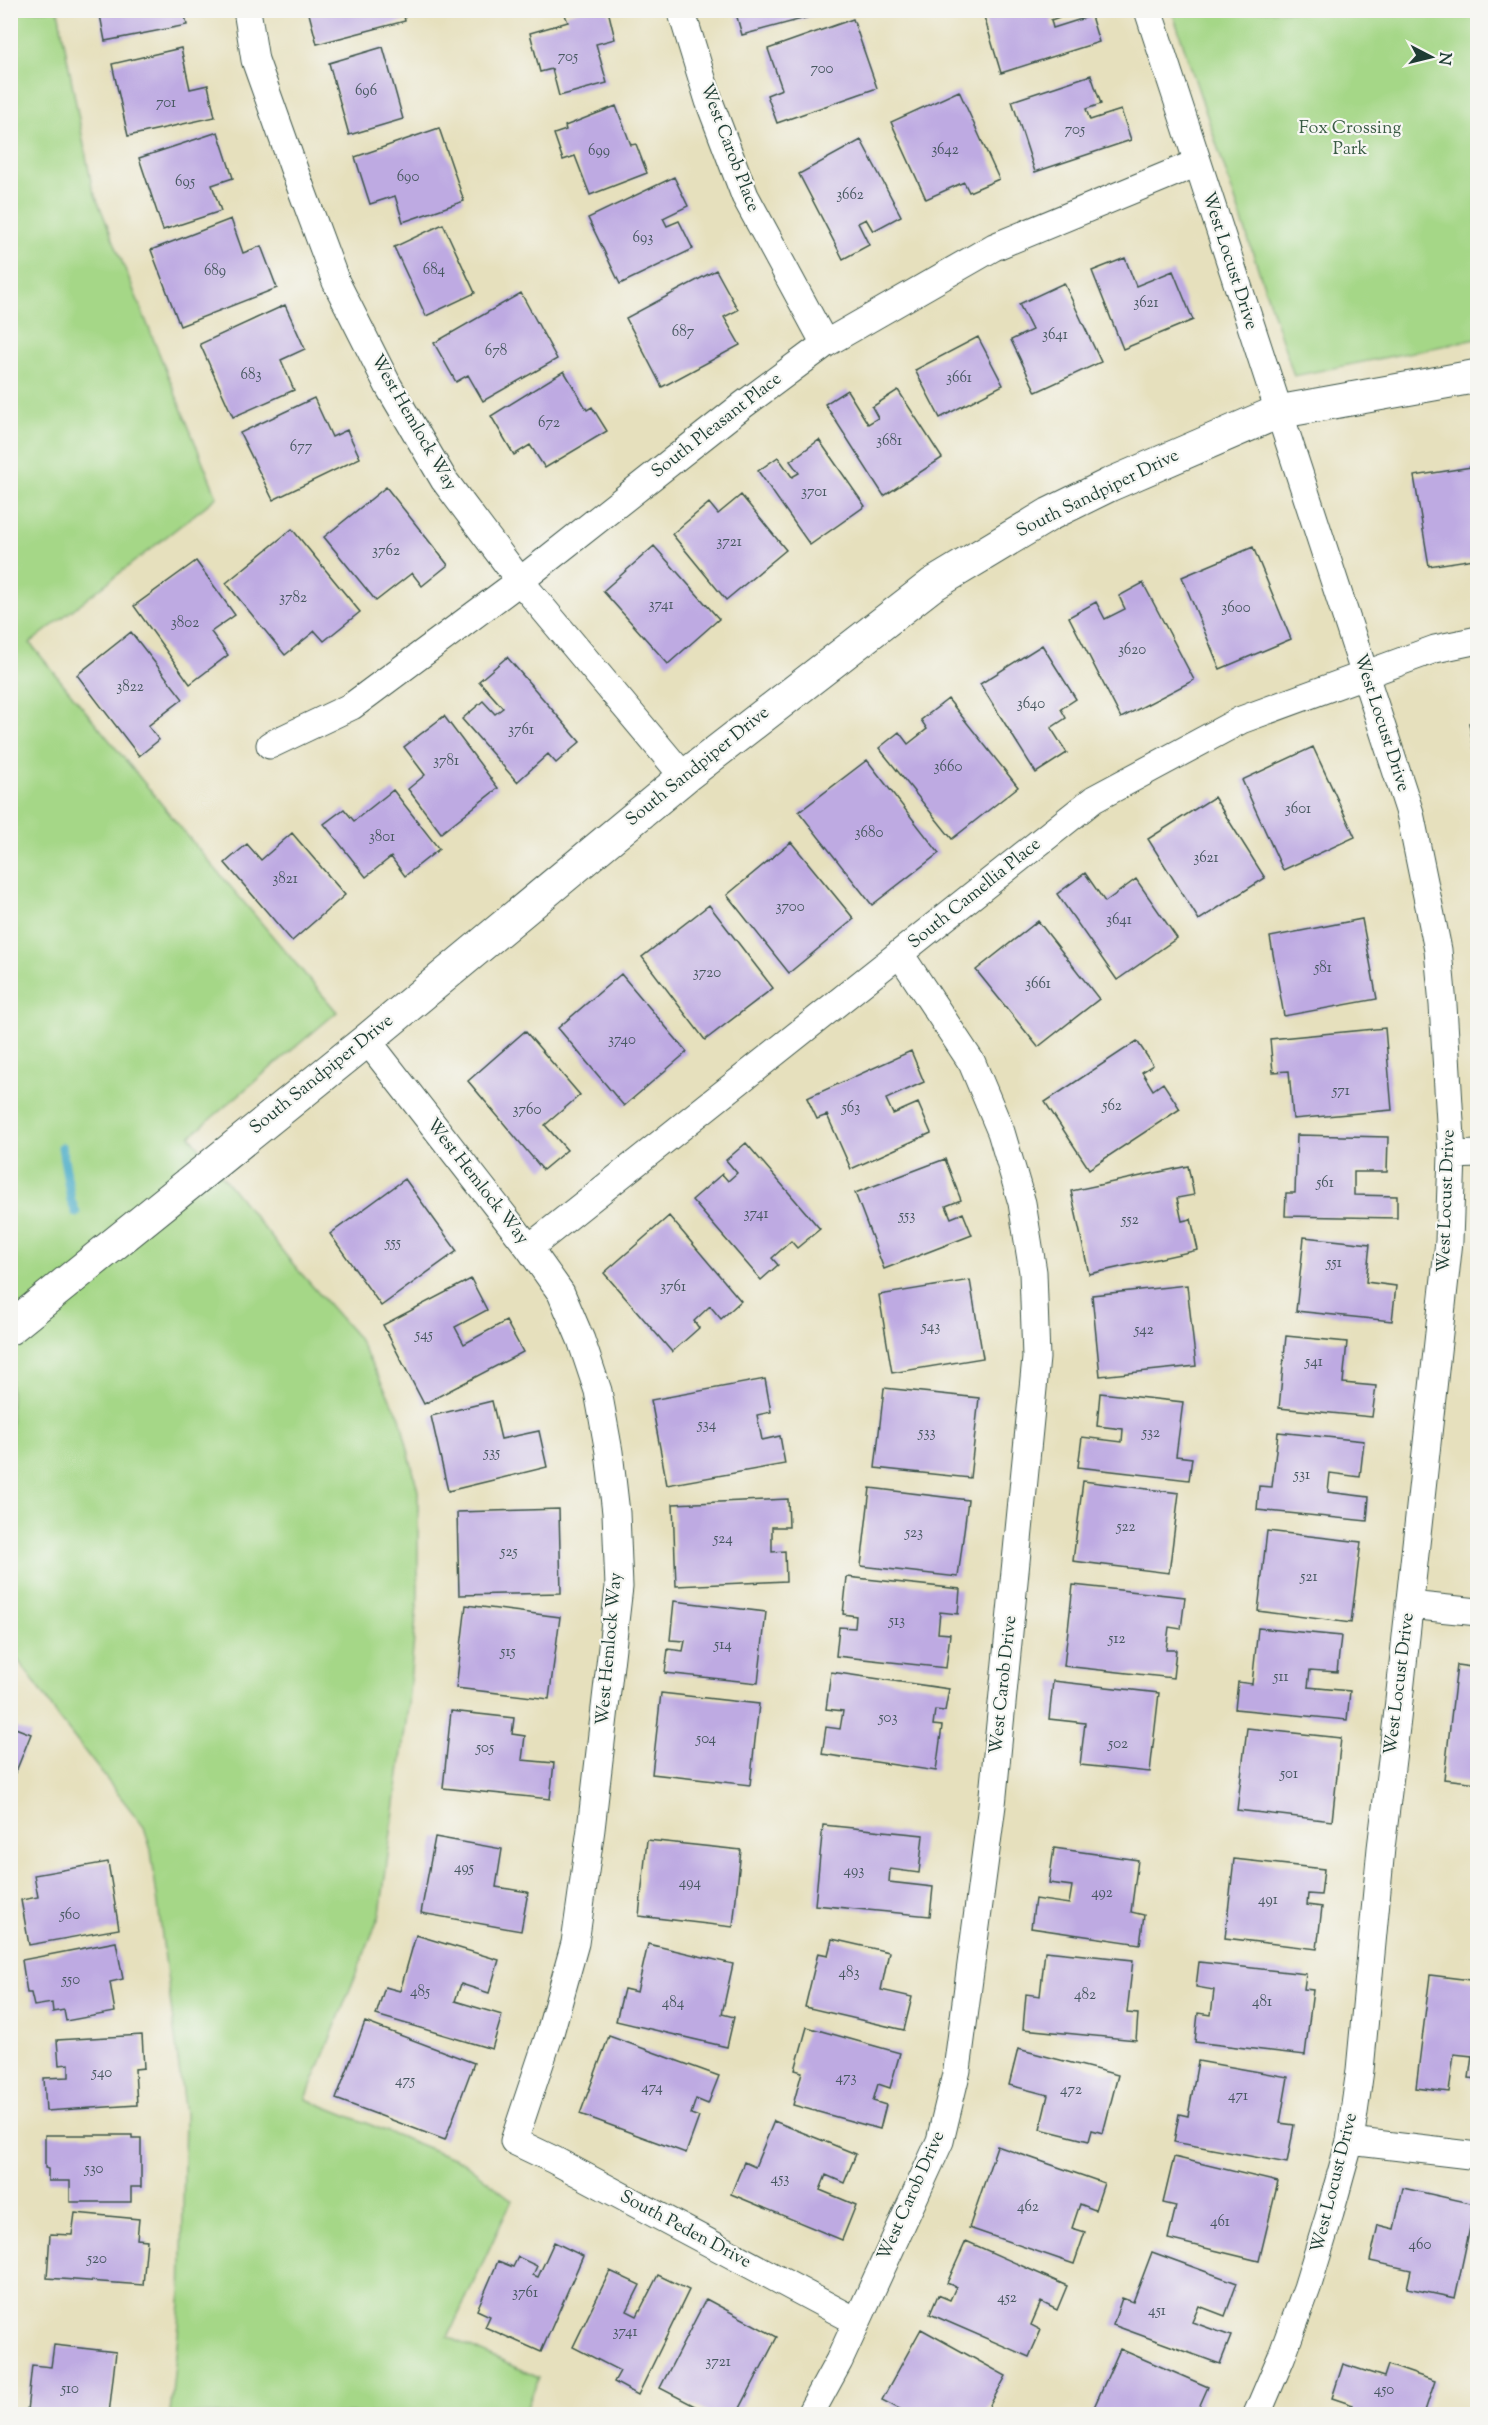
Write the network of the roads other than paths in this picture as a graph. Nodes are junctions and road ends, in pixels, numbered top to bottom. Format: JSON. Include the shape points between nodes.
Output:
{"nodes":[{"id":1,"x":247,"y":10,"type":"edge"},
{"id":2,"x":681,"y":10,"type":"edge"},
{"id":3,"x":1148,"y":10,"type":"edge"},
{"id":4,"x":1197,"y":163,"type":"junction"},
{"id":5,"x":825,"y":344,"type":"junction"},
{"id":6,"x":1478,"y":376,"type":"edge"},
{"id":7,"x":1278,"y":412,"type":"junction"},
{"id":8,"x":520,"y":581,"type":"junction"},
{"id":9,"x":1478,"y":640,"type":"edge"},
{"id":10,"x":1366,"y":675,"type":"junction"},
{"id":11,"x":270,"y":745,"type":"dead end"},
{"id":12,"x":684,"y":777,"type":"junction"},
{"id":13,"x":900,"y":954,"type":"junction"},
{"id":14,"x":367,"y":1040,"type":"junction"},
{"id":15,"x":1465,"y":1155,"type":"edge"},
{"id":16,"x":529,"y":1248,"type":"junction"},
{"id":17,"x":10,"y":1328,"type":"edge"},
{"id":18,"x":1409,"y":1605,"type":"junction"},
{"id":19,"x":1478,"y":1612,"type":"edge"},
{"id":20,"x":514,"y":2141,"type":"joint"},
{"id":21,"x":1350,"y":2141,"type":"junction"},
{"id":22,"x":1478,"y":2156,"type":"edge"},
{"id":23,"x":856,"y":2321,"type":"junction"},
{"id":24,"x":810,"y":2415,"type":"edge"},
{"id":25,"x":1257,"y":2415,"type":"edge"}],
"edges":[{"from":1,"to":8,"type":"street","name":"West Hemlock Way","via":[[255,60],[336,282],[389,387],[444,480]]},
{"from":2,"to":5,"type":"street","name":"West Carob Place","via":[[709,101],[745,196]]},
{"from":3,"to":4,"type":"street","name":"West Locust Drive"},
{"from":4,"to":5,"type":"street","name":"South Pleasant Place","via":[[994,247]]},
{"from":4,"to":7,"type":"street","name":"West Locust Drive"},
{"from":5,"to":8,"type":"street","name":"South Pleasant Place"},
{"from":6,"to":7,"type":"street","name":"South Sandpiper Drive"},
{"from":7,"to":10,"type":"street","name":"West Locust Drive"},
{"from":7,"to":12,"type":"street","name":"South Sandpiper Drive","via":[[1109,484],[1000,543],[932,585]]},
{"from":8,"to":11,"type":"street","name":"South Pleasant Place","via":[[352,706]]},
{"from":8,"to":12,"type":"street","name":"West Hemlock Way"},
{"from":9,"to":10,"type":"street","name":"South Camellia Place","via":[[1435,649]]},
{"from":10,"to":13,"type":"street","name":"South Camellia Place","via":[[1241,720],[1094,799]]},
{"from":10,"to":15,"type":"street","name":"West Locust Drive","via":[[1410,813],[1437,950]]},
{"from":12,"to":14,"type":"street","name":"South Sandpiper Drive"},
{"from":13,"to":16,"type":"street","name":"South Camellia Place"},
{"from":13,"to":23,"type":"street","name":"West Carob Drive","via":[[972,1063],[1001,1132],[1026,1226],[1033,1272],[1036,1358],[992,1806],[957,2070],[940,2141]]},
{"from":14,"to":16,"type":"street","name":"West Hemlock Way"},
{"from":14,"to":17,"type":"street","name":"South Sandpiper Drive"},
{"from":15,"to":18,"type":"street","name":"West Locust Drive","via":[[1449,1241]]},
{"from":16,"to":20,"type":"street","name":"West Hemlock Way","via":[[561,1293],[598,1390],[616,1514],[619,1587],[575,1943]]},
{"from":18,"to":19,"type":"street"},
{"from":18,"to":21,"type":"street","name":"West Locust Drive"},
{"from":20,"to":23,"type":"street","name":"South Peden Drive"},
{"from":21,"to":22,"type":"street"},
{"from":21,"to":25,"type":"street","name":"West Locust Drive","via":[[1307,2288]]},
{"from":23,"to":24,"type":"street","name":"West Carob Drive"}]}
